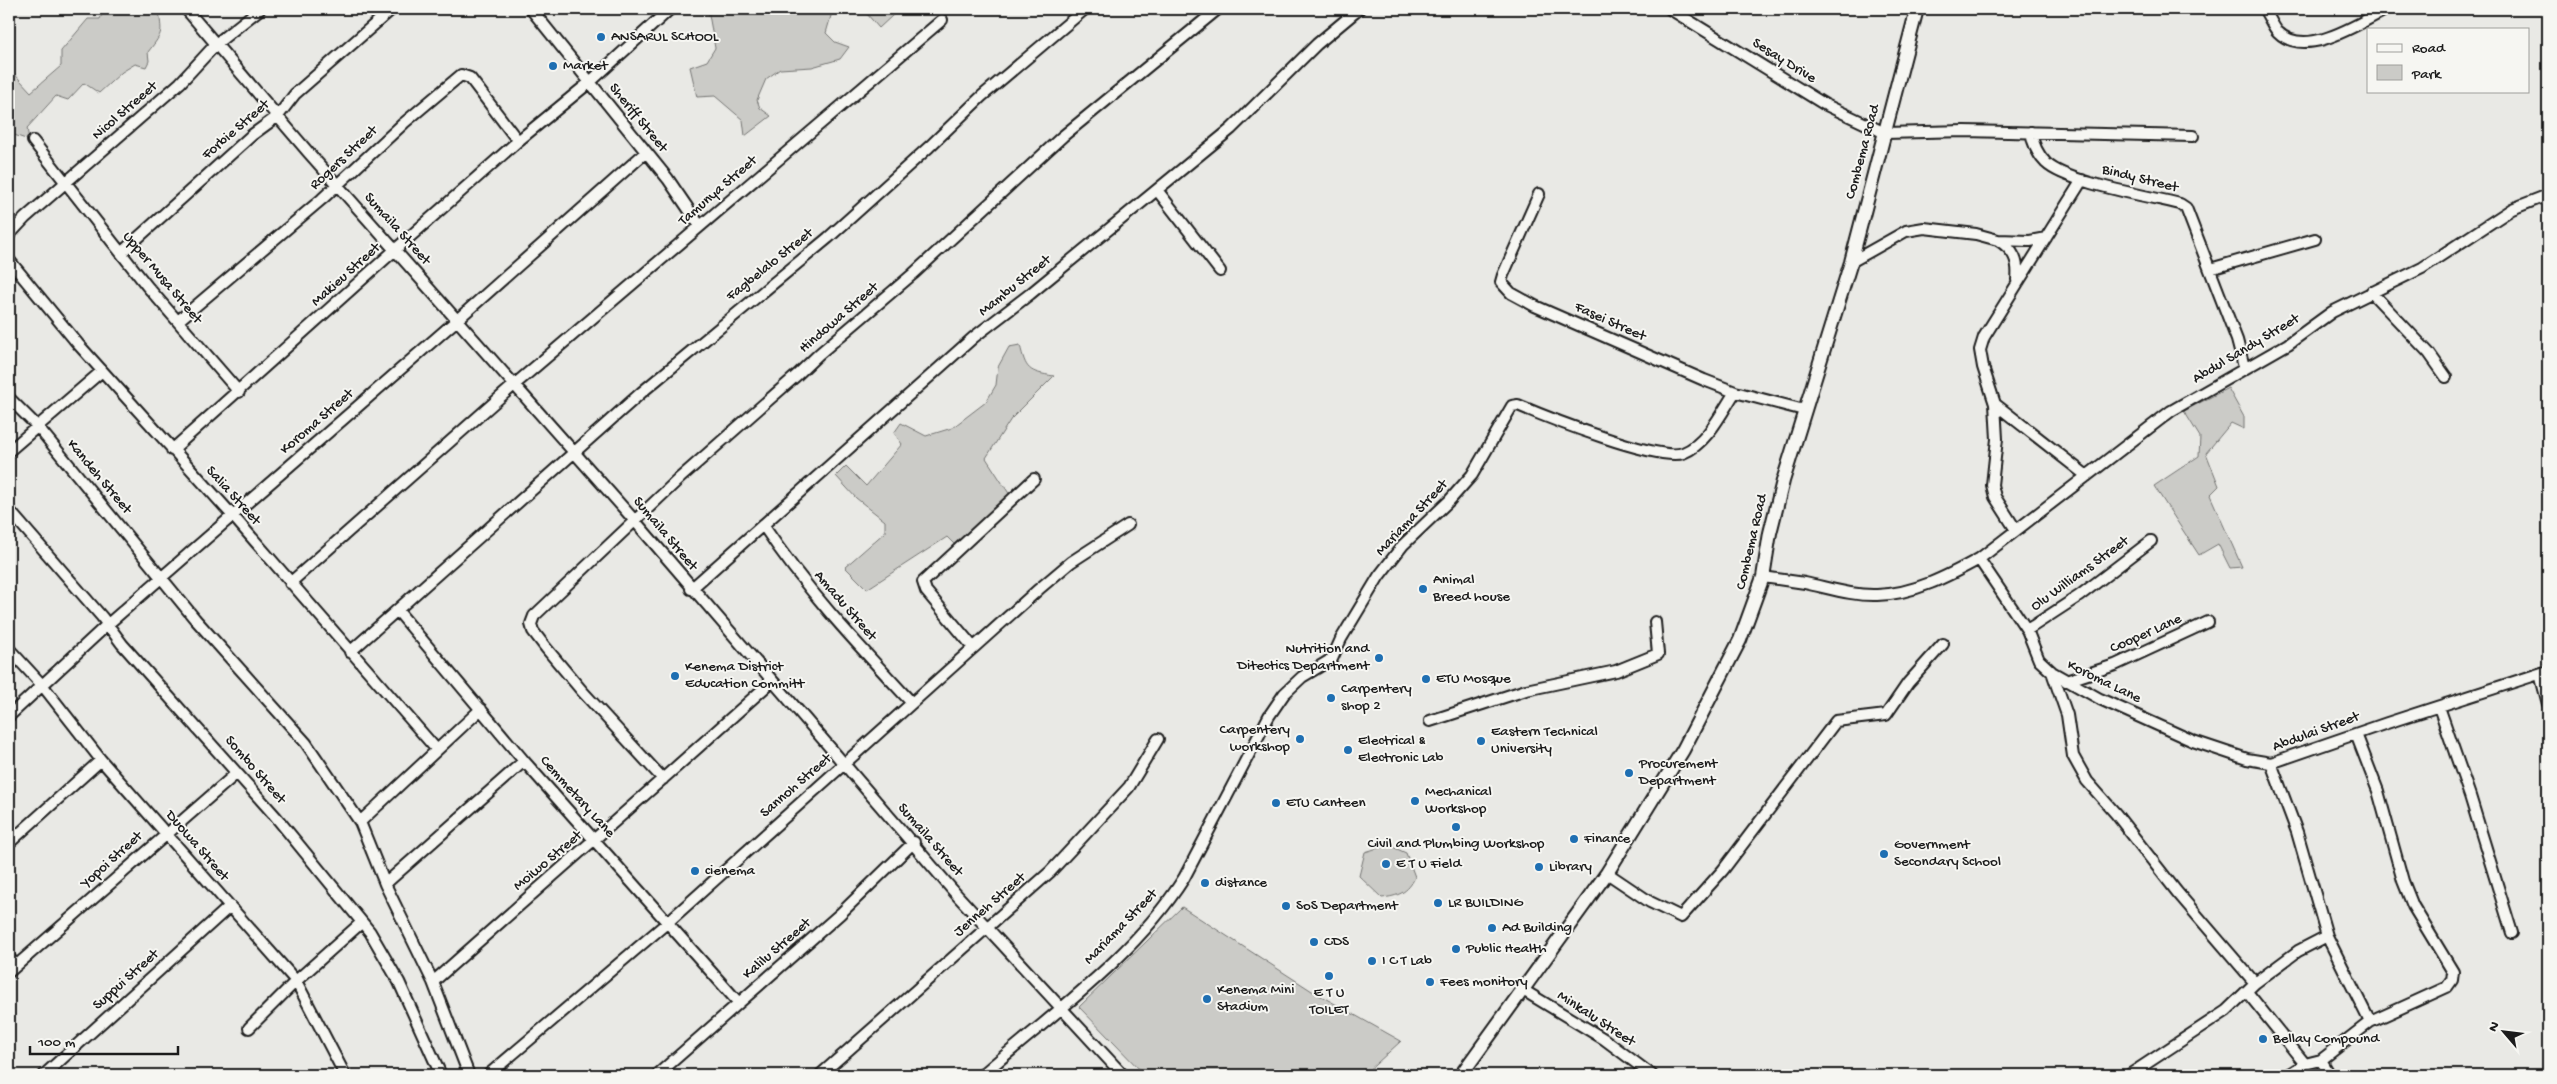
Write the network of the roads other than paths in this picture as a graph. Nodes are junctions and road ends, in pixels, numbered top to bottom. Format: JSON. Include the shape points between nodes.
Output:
{"nodes":[{"id":1,"x":186,"y":9,"type":"edge"},
{"id":2,"x":260,"y":9,"type":"edge"},
{"id":3,"x":392,"y":9,"type":"edge"},
{"id":4,"x":531,"y":9,"type":"edge"},
{"id":5,"x":670,"y":9,"type":"edge"},
{"id":6,"x":1085,"y":9,"type":"edge"},
{"id":7,"x":1218,"y":9,"type":"edge"},
{"id":8,"x":1359,"y":9,"type":"edge"},
{"id":9,"x":1670,"y":9,"type":"edge"},
{"id":10,"x":1917,"y":9,"type":"edge"},
{"id":11,"x":2264,"y":9,"type":"edge"},
{"id":12,"x":2387,"y":9,"type":"edge"},
{"id":13,"x":942,"y":20,"type":"dead end"},
{"id":14,"x":217,"y":43,"type":"junction"},
{"id":15,"x":590,"y":82,"type":"junction"},
{"id":16,"x":278,"y":116,"type":"junction"},
{"id":17,"x":2031,"y":132,"type":"junction"},
{"id":18,"x":1886,"y":133,"type":"junction"},
{"id":19,"x":2193,"y":136,"type":"dead end"},
{"id":20,"x":33,"y":141,"type":"dead end"},
{"id":21,"x":518,"y":141,"type":"junction"},
{"id":22,"x":646,"y":152,"type":"junction"},
{"id":23,"x":2082,"y":180,"type":"junction"},
{"id":24,"x":64,"y":183,"type":"junction"},
{"id":25,"x":337,"y":185,"type":"junction"},
{"id":26,"x":1156,"y":190,"type":"junction"},
{"id":27,"x":1539,"y":194,"type":"dead end"},
{"id":28,"x":2548,"y":195,"type":"edge"},
{"id":29,"x":700,"y":226,"type":"junction"},
{"id":30,"x":9,"y":235,"type":"edge"},
{"id":31,"x":2046,"y":238,"type":"junction"},
{"id":32,"x":1998,"y":240,"type":"junction"},
{"id":33,"x":2316,"y":240,"type":"dead end"},
{"id":34,"x":396,"y":249,"type":"junction"},
{"id":35,"x":121,"y":253,"type":"junction"},
{"id":36,"x":9,"y":260,"type":"edge"},
{"id":37,"x":1851,"y":262,"type":"junction"},
{"id":38,"x":2210,"y":269,"type":"junction"},
{"id":39,"x":1220,"y":271,"type":"dead end"},
{"id":40,"x":2017,"y":283,"type":"junction"},
{"id":41,"x":2371,"y":292,"type":"junction"},
{"id":42,"x":457,"y":320,"type":"junction"},
{"id":43,"x":178,"y":321,"type":"junction"},
{"id":44,"x":2244,"y":367,"type":"junction"},
{"id":45,"x":102,"y":371,"type":"junction"},
{"id":46,"x":2446,"y":377,"type":"dead end"},
{"id":47,"x":514,"y":385,"type":"junction"},
{"id":48,"x":239,"y":392,"type":"junction"},
{"id":49,"x":1735,"y":392,"type":"junction"},
{"id":50,"x":9,"y":398,"type":"edge"},
{"id":51,"x":1994,"y":404,"type":"junction"},
{"id":52,"x":1804,"y":410,"type":"junction"},
{"id":53,"x":38,"y":427,"type":"junction"},
{"id":54,"x":172,"y":450,"type":"junction"},
{"id":55,"x":9,"y":451,"type":"edge"},
{"id":56,"x":574,"y":452,"type":"junction"},
{"id":57,"x":2087,"y":476,"type":"junction"},
{"id":58,"x":1034,"y":479,"type":"dead end"},
{"id":59,"x":9,"y":510,"type":"edge"},
{"id":60,"x":233,"y":516,"type":"junction"},
{"id":61,"x":635,"y":521,"type":"junction"},
{"id":62,"x":763,"y":525,"type":"junction"},
{"id":63,"x":1128,"y":525,"type":"dead end"},
{"id":64,"x":2016,"y":530,"type":"junction"},
{"id":65,"x":2151,"y":541,"type":"dead end"},
{"id":66,"x":1979,"y":559,"type":"junction"},
{"id":67,"x":163,"y":578,"type":"junction"},
{"id":68,"x":1762,"y":578,"type":"junction"},
{"id":69,"x":290,"y":584,"type":"junction"},
{"id":70,"x":692,"y":589,"type":"junction"},
{"id":71,"x":397,"y":610,"type":"junction"},
{"id":72,"x":1655,"y":622,"type":"dead end"},
{"id":73,"x":2208,"y":622,"type":"dead end"},
{"id":74,"x":107,"y":625,"type":"junction"},
{"id":75,"x":2027,"y":630,"type":"junction"},
{"id":76,"x":1943,"y":644,"type":"dead end"},
{"id":77,"x":973,"y":647,"type":"junction"},
{"id":78,"x":9,"y":649,"type":"edge"},
{"id":79,"x":350,"y":652,"type":"junction"},
{"id":80,"x":2052,"y":672,"type":"junction"},
{"id":81,"x":2544,"y":673,"type":"edge"},
{"id":82,"x":772,"y":681,"type":"junction"},
{"id":83,"x":2066,"y":681,"type":"junction"},
{"id":84,"x":42,"y":686,"type":"junction"},
{"id":85,"x":911,"y":702,"type":"junction"},
{"id":86,"x":2548,"y":704,"type":"edge"},
{"id":87,"x":2439,"y":707,"type":"junction"},
{"id":88,"x":480,"y":709,"type":"junction"},
{"id":89,"x":9,"y":716,"type":"edge"},
{"id":90,"x":1430,"y":721,"type":"dead end"},
{"id":91,"x":2356,"y":734,"type":"junction"},
{"id":92,"x":1158,"y":739,"type":"dead end"},
{"id":93,"x":437,"y":750,"type":"junction"},
{"id":94,"x":101,"y":760,"type":"junction"},
{"id":95,"x":524,"y":761,"type":"junction"},
{"id":96,"x":2271,"y":763,"type":"junction"},
{"id":97,"x":844,"y":764,"type":"junction"},
{"id":98,"x":238,"y":773,"type":"junction"},
{"id":99,"x":663,"y":779,"type":"junction"},
{"id":100,"x":360,"y":822,"type":"junction"},
{"id":101,"x":166,"y":833,"type":"junction"},
{"id":102,"x":595,"y":840,"type":"junction"},
{"id":103,"x":914,"y":842,"type":"junction"},
{"id":104,"x":9,"y":843,"type":"edge"},
{"id":105,"x":1607,"y":873,"type":"junction"},
{"id":106,"x":385,"y":884,"type":"junction"},
{"id":107,"x":230,"y":907,"type":"junction"},
{"id":108,"x":668,"y":922,"type":"junction"},
{"id":109,"x":361,"y":923,"type":"junction"},
{"id":110,"x":986,"y":928,"type":"junction"},
{"id":111,"x":2512,"y":933,"type":"dead end"},
{"id":112,"x":2327,"y":936,"type":"junction"},
{"id":113,"x":11,"y":965,"type":"edge"},
{"id":114,"x":296,"y":981,"type":"junction"},
{"id":115,"x":433,"y":982,"type":"junction"},
{"id":116,"x":2255,"y":983,"type":"junction"},
{"id":117,"x":1523,"y":990,"type":"junction"},
{"id":118,"x":2246,"y":992,"type":"junction"},
{"id":119,"x":738,"y":1002,"type":"junction"},
{"id":120,"x":1060,"y":1008,"type":"junction"},
{"id":121,"x":2370,"y":1022,"type":"junction"},
{"id":122,"x":249,"y":1028,"type":"dead end"},
{"id":123,"x":2321,"y":1060,"type":"junction"},
{"id":124,"x":2305,"y":1064,"type":"junction"},
{"id":125,"x":44,"y":1075,"type":"edge"},
{"id":126,"x":344,"y":1075,"type":"edge"},
{"id":127,"x":442,"y":1075,"type":"edge"},
{"id":128,"x":470,"y":1075,"type":"edge"},
{"id":129,"x":488,"y":1075,"type":"edge"},
{"id":130,"x":657,"y":1075,"type":"edge"},
{"id":131,"x":820,"y":1075,"type":"edge"},
{"id":132,"x":982,"y":1075,"type":"edge"},
{"id":133,"x":1123,"y":1075,"type":"edge"},
{"id":134,"x":1460,"y":1075,"type":"edge"},
{"id":135,"x":1652,"y":1075,"type":"edge"},
{"id":136,"x":2129,"y":1075,"type":"edge"},
{"id":137,"x":2288,"y":1075,"type":"edge"},
{"id":138,"x":2330,"y":1075,"type":"edge"}],
"edges":[{"from":1,"to":14,"type":"street","name":"Sumaila Street"},
{"from":2,"to":14,"type":"street","name":"Nicol Streeet"},
{"from":3,"to":16,"type":"street","name":"Forbie Street","via":[[295,94]]},
{"from":4,"to":15,"type":"street","name":"Sheriff Street"},
{"from":5,"to":15,"type":"street","name":"Makieu Street"},
{"from":6,"to":56,"type":"street","name":"Fagbelalo Street","via":[[982,96],[860,210],[681,358]]},
{"from":7,"to":61,"type":"street","name":"Hindowa Street","via":[[1063,136]]},
{"from":8,"to":26,"type":"street","name":"Mambu Street","via":[[1317,44],[1231,129]]},
{"from":9,"to":18,"type":"street","name":"Sesay Drive","via":[[1824,104]]},
{"from":10,"to":18,"type":"street","name":"Combema Road"},
{"from":11,"to":12,"type":"street","via":[[2278,32],[2289,39],[2304,42],[2329,38]]},
{"from":13,"to":29,"type":"street","name":"Tamunya Street"},
{"from":14,"to":16,"type":"street","name":"Sumaila Street"},
{"from":14,"to":24,"type":"street","name":"Nicol Streeet","via":[[180,83]]},
{"from":15,"to":21,"type":"street","name":"Makieu Street"},
{"from":15,"to":22,"type":"street","name":"Sheriff Street"},
{"from":16,"to":25,"type":"street","name":"Sumaila Street"},
{"from":16,"to":35,"type":"street","name":"Forbie Street","via":[[252,135]]},
{"from":17,"to":18,"type":"street"},
{"from":17,"to":19,"type":"street"},
{"from":17,"to":23,"type":"street","name":"Bindy Street","via":[[2034,146],[2046,163]]},
{"from":18,"to":37,"type":"street","name":"Combema Road"},
{"from":20,"to":24,"type":"street","name":"Upper Musa Street"},
{"from":21,"to":25,"type":"street","name":"Rogers Street","via":[[470,78],[461,75]]},
{"from":21,"to":34,"type":"street","name":"Makieu Street"},
{"from":22,"to":29,"type":"street","name":"Sheriff Street"},
{"from":22,"to":42,"type":"street","name":"Koroma Street"},
{"from":23,"to":31,"type":"street"},
{"from":23,"to":38,"type":"street","name":"Bindy Street","via":[[2183,205]]},
{"from":24,"to":30,"type":"street","name":"Nicol Streeet"},
{"from":24,"to":35,"type":"street","name":"Upper Musa Street"},
{"from":25,"to":34,"type":"street","name":"Sumaila Street"},
{"from":25,"to":43,"type":"street","name":"Rogers Street"},
{"from":26,"to":39,"type":"street"},
{"from":26,"to":62,"type":"street","name":"Mambu Street","via":[[974,337]]},
{"from":27,"to":49,"type":"street","name":"Fasei Street","via":[[1502,275],[1504,288],[1536,306]]},
{"from":28,"to":41,"type":"street","name":"Abdul Sandy Street","via":[[2512,209],[2440,257]]},
{"from":29,"to":47,"type":"street","name":"Tamunya Street"},
{"from":31,"to":32,"type":"street","via":[[2030,242]]},
{"from":31,"to":40,"type":"street"},
{"from":32,"to":37,"type":"street","via":[[1924,228],[1906,231]]},
{"from":32,"to":40,"type":"street","via":[[2015,256],[2019,267]]},
{"from":33,"to":38,"type":"street"},
{"from":34,"to":42,"type":"street","name":"Sumaila Street"},
{"from":34,"to":48,"type":"street","name":"Makieu Street"},
{"from":35,"to":43,"type":"street","name":"Upper Musa Street"},
{"from":36,"to":45,"type":"street","name":"Salia Street"},
{"from":37,"to":52,"type":"street","name":"Combema Road"},
{"from":38,"to":44,"type":"street","name":"Bindy Street"},
{"from":40,"to":51,"type":"street","via":[[1984,337],[1980,350]]},
{"from":41,"to":44,"type":"street","name":"Abdul Sandy Street","via":[[2332,312],[2288,344]]},
{"from":41,"to":46,"type":"street","via":[[2429,353]]},
{"from":42,"to":47,"type":"street","name":"Sumaila Street"},
{"from":42,"to":60,"type":"street","name":"Koroma Street"},
{"from":43,"to":48,"type":"street","name":"Upper Musa Street"},
{"from":44,"to":57,"type":"street","name":"Abdul Sandy Street","via":[[2171,411]]},
{"from":45,"to":53,"type":"street"},
{"from":45,"to":54,"type":"street","name":"Salia Street"},
{"from":47,"to":56,"type":"street","name":"Sumaila Street"},
{"from":47,"to":69,"type":"street","name":"Tamunya Street"},
{"from":48,"to":54,"type":"street","name":"Makieu Street"},
{"from":49,"to":52,"type":"street","name":"Fasei Street"},
{"from":49,"to":120,"type":"street","name":"Mariama Street","via":[[1702,441],[1684,453],[1668,455],[1602,436],[1518,405],[1512,406],[1472,475],[1403,545],[1379,576],[1332,659],[1292,685],[1269,716],[1169,902],[1132,942]]},
{"from":50,"to":53,"type":"street","name":"Kandeh Street"},
{"from":51,"to":57,"type":"street"},
{"from":51,"to":64,"type":"street","via":[[1996,439],[1992,485],[1995,497]]},
{"from":52,"to":68,"type":"street","name":"Combema Road","via":[[1772,524]]},
{"from":53,"to":55,"type":"street"},
{"from":53,"to":67,"type":"street","name":"Kandeh Street"},
{"from":54,"to":60,"type":"street","name":"Salia Street"},
{"from":56,"to":61,"type":"street","name":"Sumaila Street"},
{"from":56,"to":71,"type":"street","name":"Fagbelalo Street"},
{"from":57,"to":64,"type":"street","name":"Abdul Sandy Street"},
{"from":58,"to":77,"type":"street","via":[[923,582],[926,591]]},
{"from":59,"to":74,"type":"street","name":"Sombo Street"},
{"from":60,"to":67,"type":"street","name":"Koroma Street"},
{"from":60,"to":69,"type":"street","name":"Salia Street"},
{"from":61,"to":70,"type":"street","name":"Sumaila Street"},
{"from":61,"to":99,"type":"street","name":"Hindowa Street","via":[[540,610],[531,624],[582,691]]},
{"from":62,"to":70,"type":"street","name":"Mambu Street"},
{"from":62,"to":85,"type":"street","name":"Amadu Street","via":[[819,602]]},
{"from":63,"to":77,"type":"street","name":"Sannoh Street","via":[[1072,562]]},
{"from":64,"to":66,"type":"street","name":"Abdul Sandy Street"},
{"from":65,"to":75,"type":"street","name":"Olu Williams Street"},
{"from":66,"to":68,"type":"street","name":"Abdul Sandy Street","via":[[1928,584],[1877,595]]},
{"from":66,"to":75,"type":"street","name":"Koroma Lane"},
{"from":67,"to":74,"type":"street","name":"Koroma Street"},
{"from":67,"to":100,"type":"street","name":"Kandeh Street","via":[[195,619],[306,743]]},
{"from":68,"to":105,"type":"street","name":"Combema Road","via":[[1723,676],[1683,750]]},
{"from":69,"to":79,"type":"street","name":"Salia Street"},
{"from":70,"to":82,"type":"street","name":"Sumaila Street"},
{"from":71,"to":79,"type":"street","name":"Fagbelalo Street"},
{"from":71,"to":88,"type":"street","name":"Cemmetary Lane"},
{"from":72,"to":90,"type":"street","via":[[1658,654],[1616,671],[1526,690]]},
{"from":73,"to":83,"type":"street","name":"Cooper Lane","via":[[2115,665]]},
{"from":74,"to":84,"type":"street","name":"Koroma Street"},
{"from":74,"to":98,"type":"street","name":"Sombo Street"},
{"from":75,"to":80,"type":"street","name":"Koroma Lane","via":[[2039,660]]},
{"from":76,"to":105,"type":"street","via":[[1908,683],[1886,715],[1836,721],[1723,870],[1681,917],[1650,902]]},
{"from":77,"to":85,"type":"street","name":"Sannoh Street"},
{"from":78,"to":84,"type":"street","name":"Duowa Street"},
{"from":79,"to":93,"type":"street","name":"Salia Street"},
{"from":80,"to":83,"type":"street","name":"Koroma Lane"},
{"from":80,"to":116,"type":"street","via":[[2066,715],[2073,756],[2087,780]]},
{"from":81,"to":86,"type":"street"},
{"from":81,"to":87,"type":"street","name":"Abdulai Street"},
{"from":82,"to":97,"type":"street","name":"Sumaila Street"},
{"from":82,"to":99,"type":"street","name":"Moiwo Street"},
{"from":83,"to":96,"type":"street","name":"Koroma Lane","via":[[2193,741],[2247,759]]},
{"from":84,"to":89,"type":"street","name":"Koroma Street"},
{"from":84,"to":94,"type":"street","name":"Duowa Street"},
{"from":85,"to":97,"type":"street","name":"Sannoh Street"},
{"from":87,"to":91,"type":"street","name":"Abdulai Street"},
{"from":87,"to":111,"type":"street"},
{"from":88,"to":93,"type":"street"},
{"from":88,"to":95,"type":"street","name":"Cemmetary Lane"},
{"from":91,"to":96,"type":"street","name":"Abdulai Street"},
{"from":91,"to":121,"type":"street","via":[[2378,791],[2410,898],[2453,972],[2447,987]]},
{"from":92,"to":110,"type":"street","name":"Jenneh Street","via":[[1129,787],[1097,824],[1050,872]]},
{"from":93,"to":100,"type":"street"},
{"from":94,"to":101,"type":"street","name":"Duowa Street"},
{"from":94,"to":104,"type":"street"},
{"from":95,"to":102,"type":"street","name":"Cemmetary Lane"},
{"from":95,"to":106,"type":"street"},
{"from":96,"to":112,"type":"street","name":"Abdulai Street","via":[[2297,832]]},
{"from":97,"to":103,"type":"street","name":"Sumaila Street"},
{"from":97,"to":108,"type":"street","name":"Sannoh Street"},
{"from":98,"to":101,"type":"street","name":"Yopoi Street"},
{"from":98,"to":109,"type":"street","name":"Sombo Street","via":[[330,881]]},
{"from":99,"to":102,"type":"street","name":"Moiwo Street"},
{"from":100,"to":106,"type":"street","name":"Kandeh Street"},
{"from":101,"to":107,"type":"street","name":"Duowa Street"},
{"from":101,"to":113,"type":"street","name":"Yopoi Street"},
{"from":102,"to":108,"type":"street","name":"Cemmetary Lane"},
{"from":102,"to":115,"type":"street","name":"Moiwo Street"},
{"from":103,"to":110,"type":"street","name":"Sumaila Street"},
{"from":103,"to":119,"type":"street","name":"Kalilu Streeet","via":[[840,914]]},
{"from":105,"to":117,"type":"street","name":"Combema Road"},
{"from":106,"to":115,"type":"street","name":"Kandeh Street"},
{"from":107,"to":114,"type":"street","name":"Duowa Street"},
{"from":107,"to":125,"type":"street","name":"Suppui Street"},
{"from":108,"to":119,"type":"street","name":"Cemmetary Lane"},
{"from":108,"to":129,"type":"street","name":"Sannoh Street"},
{"from":109,"to":114,"type":"street"},
{"from":109,"to":127,"type":"street","name":"Sombo Street","via":[[375,939],[399,982]]},
{"from":110,"to":120,"type":"street","name":"Sumaila Street"},
{"from":110,"to":131,"type":"street","name":"Jenneh Street"},
{"from":112,"to":116,"type":"street","via":[[2298,951]]},
{"from":112,"to":121,"type":"street","name":"Abdulai Street"},
{"from":114,"to":122,"type":"street"},
{"from":114,"to":126,"type":"street","name":"Duowa Street"},
{"from":115,"to":128,"type":"street","name":"Kandeh Street"},
{"from":116,"to":118,"type":"street"},
{"from":117,"to":134,"type":"street","name":"Combema Road"},
{"from":117,"to":135,"type":"street","name":"Minkalu Street","via":[[1604,1040]]},
{"from":118,"to":124,"type":"street"},
{"from":118,"to":136,"type":"street","via":[[2226,1011]]},
{"from":119,"to":130,"type":"street","name":"Kalilu Streeet"},
{"from":120,"to":132,"type":"street","name":"Mariama Street"},
{"from":120,"to":133,"type":"street","name":"Sumaila Street"},
{"from":121,"to":123,"type":"street"},
{"from":123,"to":124,"type":"street"},
{"from":123,"to":138,"type":"street"},
{"from":124,"to":137,"type":"street"}]}
